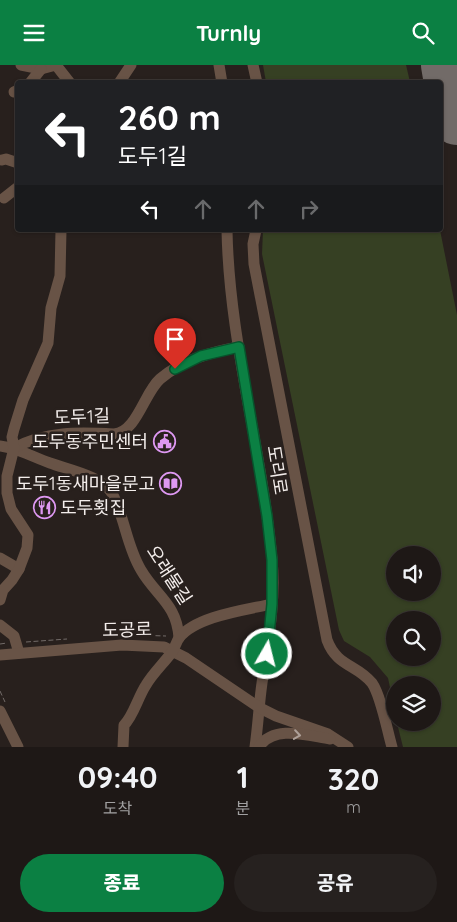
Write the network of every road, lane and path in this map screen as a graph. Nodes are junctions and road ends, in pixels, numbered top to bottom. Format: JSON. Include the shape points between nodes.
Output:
{"nodes":[{"id":1,"x":21,"y":65,"type":"edge"},
{"id":2,"x":56,"y":65,"type":"edge"},
{"id":3,"x":131,"y":65,"type":"edge"},
{"id":4,"x":219,"y":65,"type":"edge"},
{"id":5,"x":254,"y":65,"type":"edge"},
{"id":6,"x":41,"y":69,"type":"junction"},
{"id":7,"x":32,"y":80,"type":"edge"},
{"id":8,"x":68,"y":80,"type":"edge"},
{"id":9,"x":121,"y":80,"type":"edge"},
{"id":10,"x":222,"y":80,"type":"edge"},
{"id":11,"x":256,"y":80,"type":"edge"},
{"id":12,"x":2,"y":160,"type":"dead end"},
{"id":13,"x":15,"y":162,"type":"edge"},
{"id":14,"x":15,"y":189,"type":"edge"},
{"id":15,"x":4,"y":197,"type":"dead end"},
{"id":16,"x":61,"y":232,"type":"edge"},
{"id":17,"x":227,"y":232,"type":"edge"},
{"id":18,"x":256,"y":232,"type":"edge"},
{"id":19,"x":239,"y":347,"type":"junction"},
{"id":20,"x":0,"y":446,"type":"edge"},
{"id":21,"x":14,"y":448,"type":"junction"},
{"id":22,"x":6,"y":508,"type":"edge"},
{"id":23,"x":0,"y":559,"type":"edge"},
{"id":24,"x":19,"y":569,"type":"junction"},
{"id":25,"x":0,"y":600,"type":"edge"},
{"id":26,"x":272,"y":604,"type":"junction"},
{"id":27,"x":0,"y":625,"type":"edge"},
{"id":28,"x":179,"y":637,"type":"junction"},
{"id":29,"x":172,"y":651,"type":"junction"},
{"id":30,"x":19,"y":653,"type":"junction"},
{"id":31,"x":0,"y":655,"type":"edge"},
{"id":32,"x":260,"y":708,"type":"junction"},
{"id":33,"x":0,"y":711,"type":"edge"},
{"id":34,"x":344,"y":744,"type":"edge"},
{"id":35,"x":18,"y":747,"type":"edge"},
{"id":36,"x":123,"y":747,"type":"edge"},
{"id":37,"x":255,"y":747,"type":"edge"},
{"id":38,"x":259,"y":747,"type":"edge"},
{"id":39,"x":392,"y":747,"type":"edge"}],
"edges":[{"from":1,"to":6,"type":"street"},
{"from":2,"to":6,"type":"street"},
{"from":2,"to":8,"type":"street"},
{"from":3,"to":9,"type":"street"},
{"from":4,"to":10,"type":"street"},
{"from":5,"to":11,"type":"street"},
{"from":6,"to":7,"type":"street"},
{"from":12,"to":13,"type":"street"},
{"from":14,"to":15,"type":"street"},
{"from":16,"to":21,"type":"street","via":[[60,277],[51,308],[48,343],[17,419],[12,437]]},
{"from":17,"to":19,"type":"street","name":"도리로"},
{"from":18,"to":39,"type":"street","via":[[254,264],[327,640],[335,656],[364,675],[374,687]]},
{"from":19,"to":21,"type":"street","name":"도두1길","via":[[201,356],[164,376],[153,385],[132,423],[123,432],[56,433],[28,440]]},
{"from":19,"to":26,"type":"street","name":"도리로","via":[[267,516]]},
{"from":20,"to":21,"type":"street","name":"오래물길"},
{"from":21,"to":22,"type":"street","via":[[6,483]]},
{"from":21,"to":28,"type":"street","name":"오래물길","via":[[106,486],[116,502],[142,573],[177,619]]},
{"from":22,"to":24,"type":"street","via":[[28,535]]},
{"from":23,"to":24,"type":"street"},
{"from":24,"to":25,"type":"street","via":[[3,590]]},
{"from":26,"to":28,"type":"street","via":[[214,617]]},
{"from":26,"to":32,"type":"street","name":"도리로"},
{"from":27,"to":30,"type":"street","via":[[14,636]]},
{"from":28,"to":29,"type":"street"},
{"from":29,"to":30,"type":"street","name":"도공로","via":[[164,647],[129,645]]},
{"from":29,"to":32,"type":"street","name":"도공로"},
{"from":29,"to":36,"type":"street","via":[[146,686],[124,725]]},
{"from":30,"to":31,"type":"street","name":"도공로"},
{"from":32,"to":34,"type":"street","name":"도공로","via":[[328,734]]},
{"from":32,"to":37,"type":"street","name":"도리로"},
{"from":33,"to":35,"type":"street"},
{"from":38,"to":34,"type":"street","one_way":true,"via":[[268,739],[285,733]]}]}
